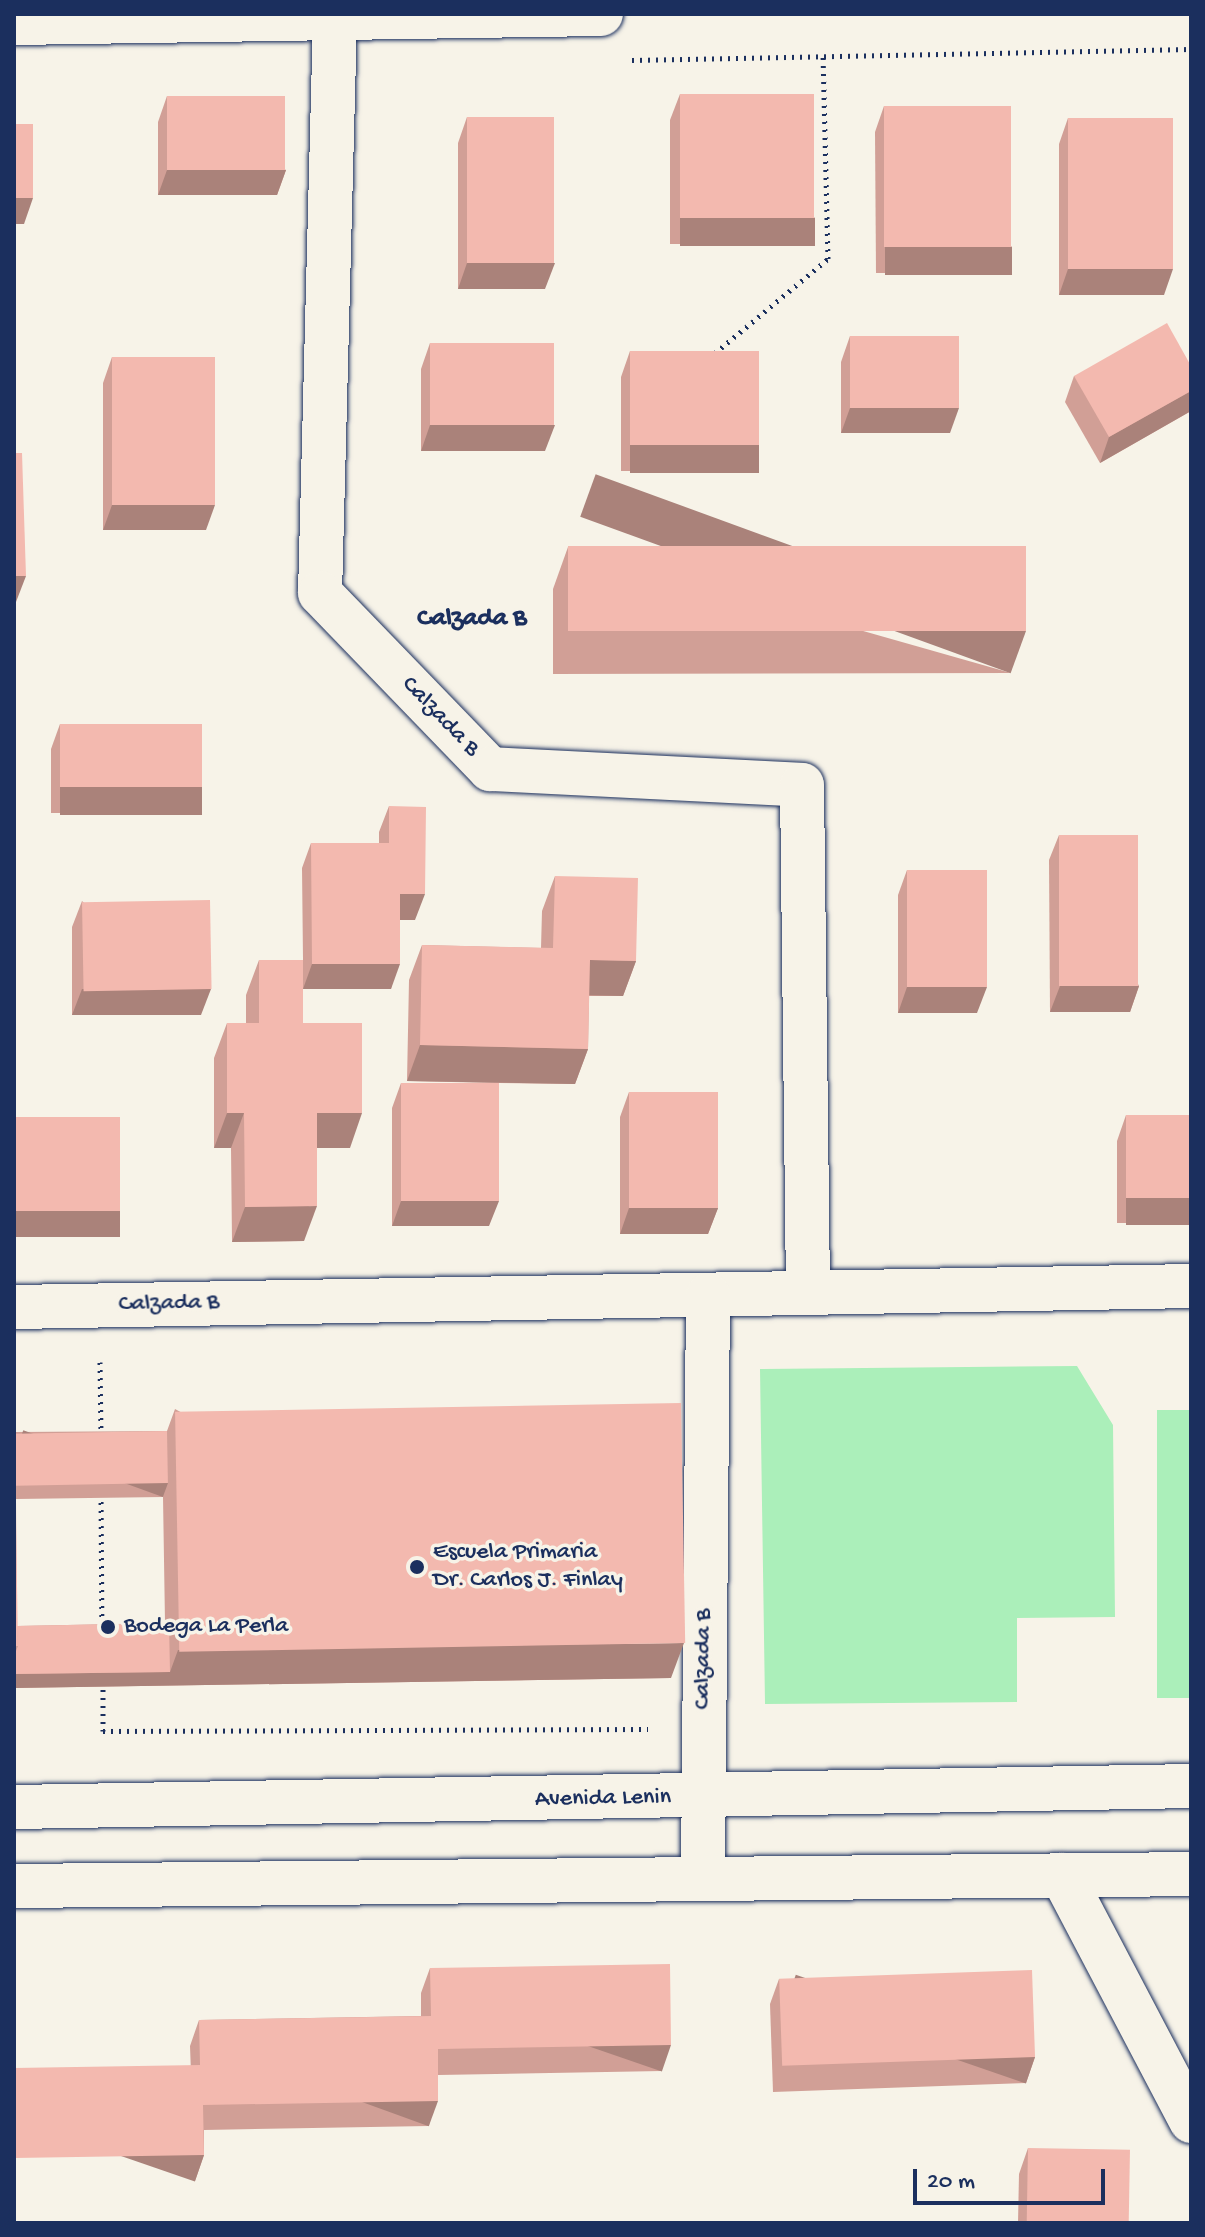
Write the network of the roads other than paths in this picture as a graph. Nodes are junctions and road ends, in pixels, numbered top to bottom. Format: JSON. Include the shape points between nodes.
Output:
{"nodes":[{"id":1,"x":601,"y":14,"type":"edge"},
{"id":2,"x":335,"y":18,"type":"junction"},
{"id":3,"x":14,"y":23,"type":"edge"},
{"id":4,"x":1191,"y":1286,"type":"edge"},
{"id":5,"x":808,"y":1293,"type":"junction"},
{"id":6,"x":708,"y":1295,"type":"junction"},
{"id":7,"x":14,"y":1307,"type":"edge"},
{"id":8,"x":1191,"y":1786,"type":"edge"},
{"id":9,"x":703,"y":1797,"type":"junction"},
{"id":10,"x":14,"y":1807,"type":"edge"},
{"id":11,"x":1191,"y":1874,"type":"edge"},
{"id":12,"x":1062,"y":1875,"type":"junction"},
{"id":13,"x":703,"y":1878,"type":"junction"},
{"id":14,"x":14,"y":1886,"type":"edge"},
{"id":15,"x":1191,"y":2121,"type":"edge"}],
"edges":[{"from":1,"to":2,"type":"street"},
{"from":2,"to":3,"type":"street"},
{"from":2,"to":5,"type":"street","name":"Calzada B","via":[[320,593],[490,769],[802,785]]},
{"from":4,"to":5,"type":"street","name":"Calzada B"},
{"from":5,"to":6,"type":"street","name":"Calzada B"},
{"from":6,"to":7,"type":"street","name":"Calzada B"},
{"from":6,"to":9,"type":"street","name":"Calzada B"},
{"from":8,"to":9,"type":"street","name":"Avenida Lenin"},
{"from":9,"to":10,"type":"street","name":"Avenida Lenin"},
{"from":9,"to":13,"type":"street","name":"Calzada B"},
{"from":11,"to":12,"type":"street"},
{"from":12,"to":13,"type":"street"},
{"from":12,"to":15,"type":"street"},
{"from":13,"to":14,"type":"street"}]}
